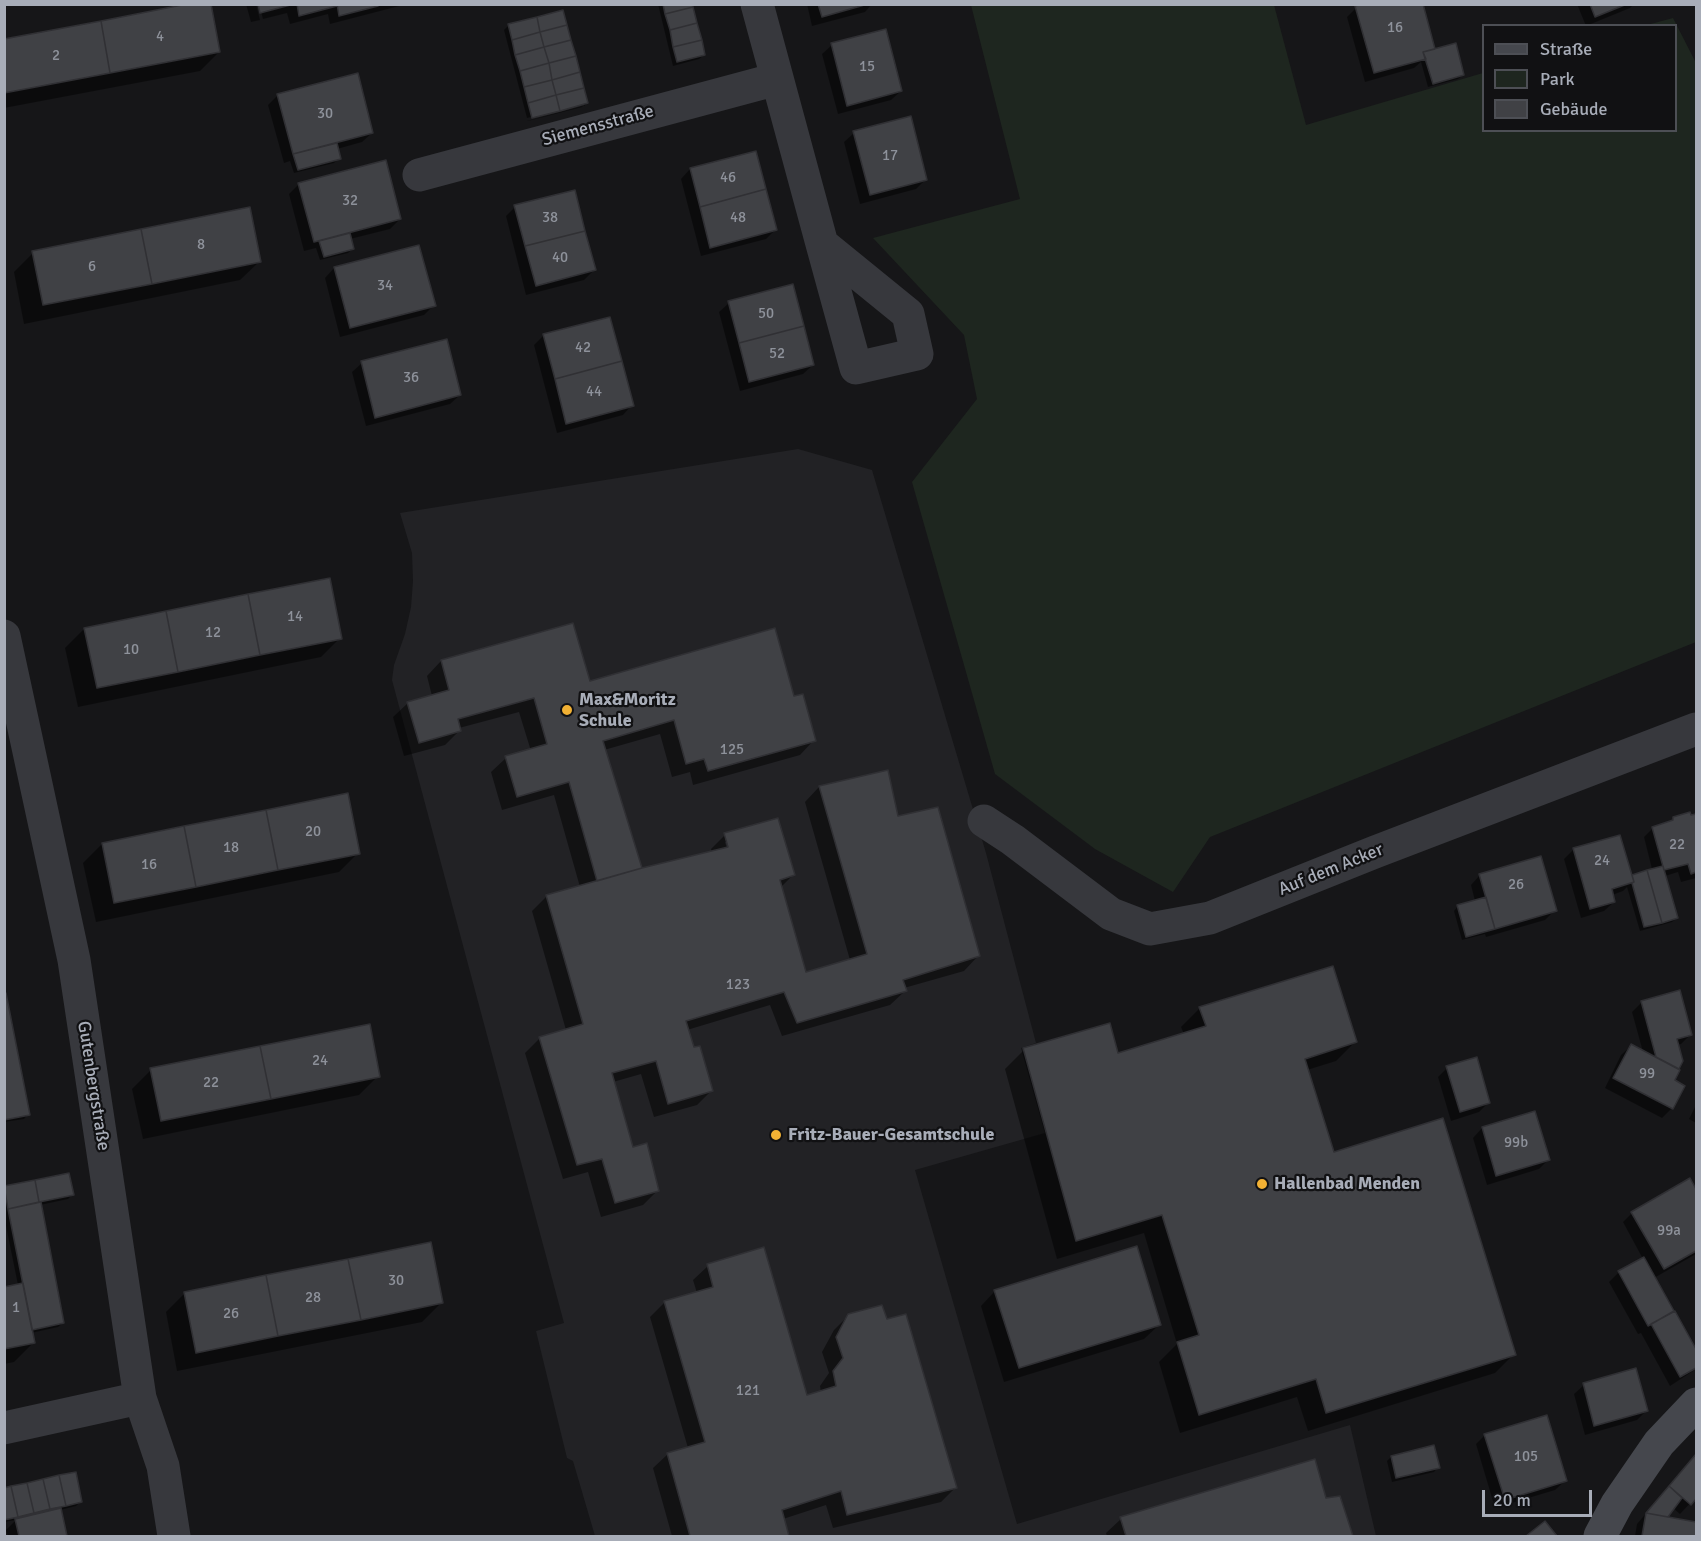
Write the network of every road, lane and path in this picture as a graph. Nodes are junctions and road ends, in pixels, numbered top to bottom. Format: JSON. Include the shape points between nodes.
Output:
{"nodes":[{"id":1,"x":757,"y":4,"type":"edge"},
{"id":2,"x":777,"y":79,"type":"junction"},
{"id":3,"x":419,"y":175,"type":"dead end"},
{"id":4,"x":822,"y":244,"type":"dead end"},
{"id":5,"x":4,"y":636,"type":"edge"},
{"id":6,"x":1696,"y":729,"type":"edge"},
{"id":7,"x":984,"y":821,"type":"dead end"},
{"id":8,"x":140,"y":1398,"type":"junction"},
{"id":9,"x":1696,"y":1404,"type":"edge"},
{"id":10,"x":4,"y":1428,"type":"edge"},
{"id":11,"x":174,"y":1536,"type":"edge"},
{"id":12,"x":1600,"y":1536,"type":"edge"}],
"edges":[{"from":1,"to":2,"type":"street"},
{"from":2,"to":3,"type":"street","name":"Siemensstraße"},
{"from":2,"to":4,"type":"street"},
{"from":5,"to":8,"type":"street","name":"Gutenbergstraße","via":[[74,960]]},
{"from":6,"to":7,"type":"street","name":"Auf dem Acker","via":[[1210,918],[1150,929],[1111,914]]},
{"from":8,"to":10,"type":"street"},
{"from":8,"to":11,"type":"street","name":"Gutenbergstraße","via":[[163,1466]]},
{"from":9,"to":12,"type":"main road","via":[[1659,1443]]}]}
